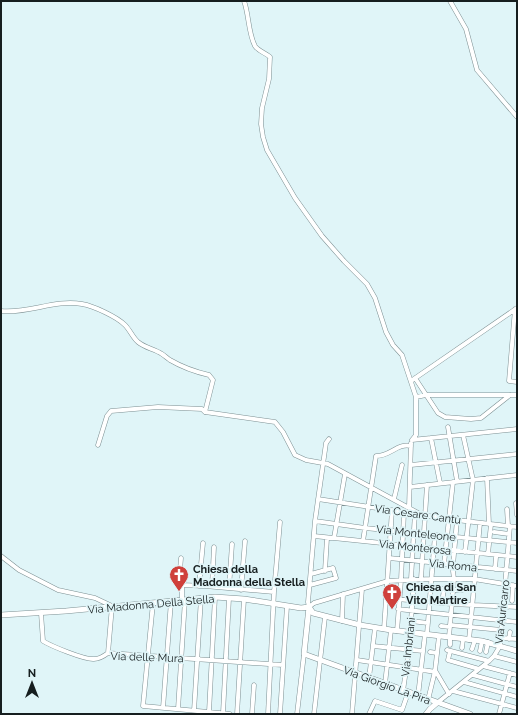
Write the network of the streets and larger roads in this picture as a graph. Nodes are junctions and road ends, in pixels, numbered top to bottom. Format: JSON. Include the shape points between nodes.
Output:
{"nodes":[{"id":1,"x":244,"y":1,"type":"edge"},
{"id":2,"x":450,"y":1,"type":"edge"},
{"id":3,"x":517,"y":117,"type":"edge"},
{"id":4,"x":516,"y":309,"type":"edge"},
{"id":5,"x":1,"y":311,"type":"edge"},
{"id":6,"x":516,"y":318,"type":"edge"},
{"id":7,"x":413,"y":379,"type":"junction"},
{"id":8,"x":517,"y":382,"type":"edge"},
{"id":9,"x":517,"y":394,"type":"edge"},
{"id":10,"x":426,"y":395,"type":"junction"},
{"id":11,"x":510,"y":395,"type":"junction"},
{"id":12,"x":416,"y":397,"type":"junction"},
{"id":13,"x":205,"y":412,"type":"junction"},
{"id":14,"x":448,"y":427,"type":"dead end"},
{"id":15,"x":517,"y":429,"type":"edge"},
{"id":16,"x":463,"y":435,"type":"junction"},
{"id":17,"x":450,"y":436,"type":"junction"},
{"id":18,"x":431,"y":438,"type":"junction"},
{"id":19,"x":328,"y":439,"type":"dead end"},
{"id":20,"x":412,"y":440,"type":"junction"},
{"id":21,"x":98,"y":445,"type":"dead end"},
{"id":22,"x":411,"y":446,"type":"junction"},
{"id":23,"x":517,"y":454,"type":"edge"},
{"id":24,"x":468,"y":459,"type":"junction"},
{"id":25,"x":453,"y":461,"type":"junction"},
{"id":26,"x":323,"y":463,"type":"junction"},
{"id":27,"x":435,"y":463,"type":"junction"},
{"id":28,"x":402,"y":465,"type":"dead end"},
{"id":29,"x":411,"y":465,"type":"junction"},
{"id":30,"x":346,"y":474,"type":"junction"},
{"id":31,"x":517,"y":475,"type":"edge"},
{"id":32,"x":487,"y":478,"type":"junction"},
{"id":33,"x":473,"y":480,"type":"junction"},
{"id":34,"x":455,"y":482,"type":"junction"},
{"id":35,"x":440,"y":483,"type":"junction"},
{"id":36,"x":427,"y":485,"type":"junction"},
{"id":37,"x":371,"y":487,"type":"junction"},
{"id":38,"x":410,"y":487,"type":"junction"},
{"id":39,"x":318,"y":499,"type":"junction"},
{"id":40,"x":394,"y":499,"type":"junction"},
{"id":41,"x":340,"y":502,"type":"junction"},
{"id":42,"x":516,"y":503,"type":"edge"},
{"id":43,"x":368,"y":506,"type":"junction"},
{"id":44,"x":409,"y":507,"type":"junction"},
{"id":45,"x":507,"y":509,"type":"dead end"},
{"id":46,"x":392,"y":510,"type":"junction"},
{"id":47,"x":404,"y":512,"type":"junction"},
{"id":48,"x":415,"y":513,"type":"junction"},
{"id":49,"x":420,"y":514,"type":"junction"},
{"id":50,"x":426,"y":515,"type":"junction"},
{"id":51,"x":517,"y":515,"type":"edge"},
{"id":52,"x":448,"y":518,"type":"junction"},
{"id":53,"x":457,"y":520,"type":"junction"},
{"id":54,"x":315,"y":521,"type":"junction"},
{"id":55,"x":469,"y":521,"type":"junction"},
{"id":56,"x":280,"y":522,"type":"dead end"},
{"id":57,"x":480,"y":523,"type":"junction"},
{"id":58,"x":336,"y":524,"type":"junction"},
{"id":59,"x":490,"y":524,"type":"junction"},
{"id":60,"x":509,"y":526,"type":"junction"},
{"id":61,"x":517,"y":527,"type":"edge"},
{"id":62,"x":365,"y":528,"type":"junction"},
{"id":63,"x":390,"y":530,"type":"junction"},
{"id":64,"x":403,"y":531,"type":"junction"},
{"id":65,"x":494,"y":532,"type":"dead end"},
{"id":66,"x":414,"y":533,"type":"junction"},
{"id":67,"x":425,"y":534,"type":"junction"},
{"id":68,"x":509,"y":534,"type":"junction"},
{"id":69,"x":435,"y":535,"type":"junction"},
{"id":70,"x":314,"y":536,"type":"junction"},
{"id":71,"x":447,"y":536,"type":"junction"},
{"id":72,"x":455,"y":537,"type":"junction"},
{"id":73,"x":328,"y":538,"type":"junction"},
{"id":74,"x":334,"y":538,"type":"junction"},
{"id":75,"x":467,"y":538,"type":"junction"},
{"id":76,"x":478,"y":539,"type":"junction"},
{"id":77,"x":489,"y":540,"type":"junction"},
{"id":78,"x":245,"y":541,"type":"dead end"},
{"id":79,"x":363,"y":542,"type":"junction"},
{"id":80,"x":203,"y":543,"type":"dead end"},
{"id":81,"x":508,"y":543,"type":"junction"},
{"id":82,"x":232,"y":544,"type":"dead end"},
{"id":83,"x":390,"y":544,"type":"junction"},
{"id":84,"x":517,"y":544,"type":"edge"},
{"id":85,"x":403,"y":546,"type":"junction"},
{"id":86,"x":214,"y":547,"type":"dead end"},
{"id":87,"x":413,"y":547,"type":"junction"},
{"id":88,"x":424,"y":548,"type":"junction"},
{"id":89,"x":434,"y":549,"type":"junction"},
{"id":90,"x":445,"y":550,"type":"junction"},
{"id":91,"x":454,"y":551,"type":"junction"},
{"id":92,"x":466,"y":552,"type":"junction"},
{"id":93,"x":477,"y":553,"type":"junction"},
{"id":94,"x":488,"y":554,"type":"junction"},
{"id":95,"x":1,"y":556,"type":"edge"},
{"id":96,"x":507,"y":556,"type":"junction"},
{"id":97,"x":496,"y":557,"type":"dead end"},
{"id":98,"x":517,"y":557,"type":"edge"},
{"id":99,"x":181,"y":558,"type":"dead end"},
{"id":100,"x":389,"y":558,"type":"junction"},
{"id":101,"x":402,"y":559,"type":"junction"},
{"id":102,"x":412,"y":560,"type":"junction"},
{"id":103,"x":423,"y":561,"type":"junction"},
{"id":104,"x":433,"y":562,"type":"junction"},
{"id":105,"x":444,"y":564,"type":"junction"},
{"id":106,"x":453,"y":565,"type":"junction"},
{"id":107,"x":476,"y":567,"type":"junction"},
{"id":108,"x":495,"y":569,"type":"junction"},
{"id":109,"x":453,"y":570,"type":"dead end"},
{"id":110,"x":506,"y":570,"type":"junction"},
{"id":111,"x":325,"y":571,"type":"junction"},
{"id":112,"x":517,"y":571,"type":"edge"},
{"id":113,"x":310,"y":574,"type":"junction"},
{"id":114,"x":413,"y":579,"type":"junction"},
{"id":115,"x":421,"y":579,"type":"junction"},
{"id":116,"x":431,"y":579,"type":"junction"},
{"id":117,"x":454,"y":579,"type":"junction"},
{"id":118,"x":474,"y":579,"type":"junction"},
{"id":119,"x":401,"y":580,"type":"junction"},
{"id":120,"x":388,"y":581,"type":"junction"},
{"id":121,"x":504,"y":583,"type":"junction"},
{"id":122,"x":182,"y":585,"type":"junction"},
{"id":123,"x":310,"y":585,"type":"junction"},
{"id":124,"x":515,"y":585,"type":"edge"},
{"id":125,"x":200,"y":586,"type":"junction"},
{"id":126,"x":212,"y":586,"type":"junction"},
{"id":127,"x":229,"y":588,"type":"junction"},
{"id":128,"x":431,"y":588,"type":"junction"},
{"id":129,"x":362,"y":589,"type":"junction"},
{"id":130,"x":241,"y":590,"type":"junction"},
{"id":131,"x":453,"y":590,"type":"junction"},
{"id":132,"x":462,"y":590,"type":"dead end"},
{"id":133,"x":274,"y":592,"type":"junction"},
{"id":134,"x":344,"y":594,"type":"junction"},
{"id":135,"x":215,"y":597,"type":"junction"},
{"id":136,"x":201,"y":598,"type":"junction"},
{"id":137,"x":229,"y":598,"type":"junction"},
{"id":138,"x":386,"y":598,"type":"junction"},
{"id":139,"x":244,"y":599,"type":"junction"},
{"id":140,"x":399,"y":599,"type":"junction"},
{"id":141,"x":184,"y":600,"type":"junction"},
{"id":142,"x":412,"y":600,"type":"junction"},
{"id":143,"x":171,"y":601,"type":"junction"},
{"id":144,"x":512,"y":601,"type":"dead end"},
{"id":145,"x":153,"y":602,"type":"junction"},
{"id":146,"x":430,"y":602,"type":"junction"},
{"id":147,"x":442,"y":603,"type":"junction"},
{"id":148,"x":274,"y":604,"type":"junction"},
{"id":149,"x":452,"y":604,"type":"junction"},
{"id":150,"x":472,"y":604,"type":"junction"},
{"id":151,"x":112,"y":606,"type":"junction"},
{"id":152,"x":287,"y":606,"type":"junction"},
{"id":153,"x":503,"y":606,"type":"junction"},
{"id":154,"x":517,"y":607,"type":"edge"},
{"id":155,"x":309,"y":608,"type":"junction"},
{"id":156,"x":398,"y":609,"type":"junction"},
{"id":157,"x":412,"y":611,"type":"junction"},
{"id":158,"x":429,"y":612,"type":"junction"},
{"id":159,"x":41,"y":613,"type":"junction"},
{"id":160,"x":451,"y":615,"type":"junction"},
{"id":161,"x":1,"y":616,"type":"edge"},
{"id":162,"x":325,"y":617,"type":"junction"},
{"id":163,"x":471,"y":617,"type":"junction"},
{"id":164,"x":502,"y":620,"type":"junction"},
{"id":165,"x":342,"y":621,"type":"junction"},
{"id":166,"x":411,"y":621,"type":"junction"},
{"id":167,"x":517,"y":622,"type":"edge"},
{"id":168,"x":428,"y":623,"type":"junction"},
{"id":169,"x":360,"y":625,"type":"junction"},
{"id":170,"x":441,"y":626,"type":"dead end"},
{"id":171,"x":450,"y":626,"type":"junction"},
{"id":172,"x":470,"y":627,"type":"junction"},
{"id":173,"x":375,"y":628,"type":"junction"},
{"id":174,"x":384,"y":629,"type":"junction"},
{"id":175,"x":501,"y":630,"type":"junction"},
{"id":176,"x":394,"y":631,"type":"junction"},
{"id":177,"x":410,"y":632,"type":"junction"},
{"id":178,"x":510,"y":632,"type":"dead end"},
{"id":179,"x":426,"y":634,"type":"junction"},
{"id":180,"x":439,"y":636,"type":"junction"},
{"id":181,"x":450,"y":637,"type":"junction"},
{"id":182,"x":501,"y":638,"type":"junction"},
{"id":183,"x":466,"y":639,"type":"junction"},
{"id":184,"x":509,"y":639,"type":"junction"},
{"id":185,"x":517,"y":639,"type":"edge"},
{"id":186,"x":475,"y":640,"type":"junction"},
{"id":187,"x":485,"y":642,"type":"junction"},
{"id":188,"x":450,"y":645,"type":"dead end"},
{"id":189,"x":373,"y":646,"type":"junction"},
{"id":190,"x":500,"y":646,"type":"junction"},
{"id":191,"x":389,"y":648,"type":"junction"},
{"id":192,"x":462,"y":648,"type":"dead end"},
{"id":193,"x":472,"y":649,"type":"dead end"},
{"id":194,"x":408,"y":650,"type":"junction"},
{"id":195,"x":423,"y":651,"type":"junction"},
{"id":196,"x":480,"y":651,"type":"dead end"},
{"id":197,"x":517,"y":651,"type":"edge"},
{"id":198,"x":430,"y":652,"type":"dead end"},
{"id":199,"x":486,"y":652,"type":"dead end"},
{"id":200,"x":108,"y":653,"type":"junction"},
{"id":201,"x":437,"y":653,"type":"junction"},
{"id":202,"x":304,"y":654,"type":"junction"},
{"id":203,"x":148,"y":656,"type":"junction"},
{"id":204,"x":494,"y":656,"type":"junction"},
{"id":205,"x":166,"y":657,"type":"junction"},
{"id":206,"x":182,"y":658,"type":"junction"},
{"id":207,"x":197,"y":659,"type":"junction"},
{"id":208,"x":211,"y":660,"type":"junction"},
{"id":209,"x":320,"y":660,"type":"junction"},
{"id":210,"x":357,"y":660,"type":"junction"},
{"id":211,"x":226,"y":661,"type":"junction"},
{"id":212,"x":240,"y":662,"type":"junction"},
{"id":213,"x":371,"y":662,"type":"junction"},
{"id":214,"x":489,"y":662,"type":"junction"},
{"id":215,"x":517,"y":662,"type":"edge"},
{"id":216,"x":270,"y":664,"type":"junction"},
{"id":217,"x":387,"y":664,"type":"junction"},
{"id":218,"x":283,"y":665,"type":"junction"},
{"id":219,"x":483,"y":666,"type":"junction"},
{"id":220,"x":406,"y":667,"type":"junction"},
{"id":221,"x":421,"y":669,"type":"junction"},
{"id":222,"x":479,"y":669,"type":"junction"},
{"id":223,"x":435,"y":671,"type":"junction"},
{"id":224,"x":510,"y":673,"type":"junction"},
{"id":225,"x":356,"y":674,"type":"junction"},
{"id":226,"x":473,"y":675,"type":"junction"},
{"id":227,"x":517,"y":675,"type":"edge"},
{"id":228,"x":369,"y":678,"type":"junction"},
{"id":229,"x":464,"y":682,"type":"junction"},
{"id":230,"x":385,"y":684,"type":"junction"},
{"id":231,"x":507,"y":684,"type":"junction"},
{"id":232,"x":254,"y":686,"type":"dead end"},
{"id":233,"x":517,"y":687,"type":"edge"},
{"id":234,"x":406,"y":692,"type":"junction"},
{"id":235,"x":451,"y":692,"type":"junction"},
{"id":236,"x":504,"y":693,"type":"junction"},
{"id":237,"x":418,"y":696,"type":"junction"},
{"id":238,"x":517,"y":697,"type":"edge"},
{"id":239,"x":428,"y":700,"type":"junction"},
{"id":240,"x":437,"y":703,"type":"junction"},
{"id":241,"x":501,"y":704,"type":"junction"},
{"id":242,"x":163,"y":708,"type":"junction"},
{"id":243,"x":517,"y":708,"type":"edge"},
{"id":244,"x":178,"y":709,"type":"junction"},
{"id":245,"x":194,"y":711,"type":"junction"},
{"id":246,"x":209,"y":712,"type":"junction"},
{"id":247,"x":222,"y":713,"type":"edge"},
{"id":248,"x":230,"y":714,"type":"edge"},
{"id":249,"x":237,"y":714,"type":"edge"},
{"id":250,"x":252,"y":714,"type":"edge"},
{"id":251,"x":268,"y":714,"type":"edge"},
{"id":252,"x":280,"y":714,"type":"edge"},
{"id":253,"x":297,"y":714,"type":"edge"},
{"id":254,"x":314,"y":714,"type":"edge"},
{"id":255,"x":352,"y":714,"type":"edge"},
{"id":256,"x":369,"y":714,"type":"edge"},
{"id":257,"x":426,"y":714,"type":"edge"},
{"id":258,"x":470,"y":714,"type":"edge"},
{"id":259,"x":499,"y":714,"type":"edge"}],
"edges":[{"from":1,"to":7,"type":"street","via":[[255,46],[270,57],[269,79],[262,108],[262,130],[267,150],[295,198],[322,236],[367,284],[375,298],[386,332],[402,355]]},
{"from":2,"to":3,"type":"street","via":[[466,29],[477,70]]},
{"from":4,"to":6,"type":"street"},
{"from":4,"to":7,"type":"street"},
{"from":5,"to":13,"type":"street","via":[[20,312],[67,303],[93,307],[125,325],[142,345],[185,367],[209,374],[213,380]]},
{"from":6,"to":8,"type":"street","via":[[509,382]]},
{"from":7,"to":10,"type":"street"},
{"from":7,"to":12,"type":"street"},
{"from":9,"to":11,"type":"street"},
{"from":10,"to":11,"type":"street"},
{"from":10,"to":11,"type":"street","via":[[440,416],[478,420]]},
{"from":10,"to":12,"type":"street"},
{"from":12,"to":20,"type":"street","via":[[416,435]]},
{"from":13,"to":21,"type":"street","via":[[202,409],[158,407],[111,411]]},
{"from":13,"to":26,"type":"street","via":[[275,422],[295,455]]},
{"from":14,"to":17,"type":"street"},
{"from":15,"to":16,"type":"street"},
{"from":16,"to":17,"type":"street"},
{"from":16,"to":24,"type":"street"},
{"from":17,"to":18,"type":"street"},
{"from":17,"to":25,"type":"street"},
{"from":18,"to":20,"type":"street"},
{"from":18,"to":27,"type":"street"},
{"from":19,"to":26,"type":"street"},
{"from":20,"to":22,"type":"street"},
{"from":22,"to":29,"type":"street"},
{"from":22,"to":37,"type":"street","via":[[402,446],[384,456],[376,456]]},
{"from":23,"to":24,"type":"street"},
{"from":24,"to":25,"type":"street"},
{"from":24,"to":33,"type":"street"},
{"from":25,"to":27,"type":"street"},
{"from":25,"to":34,"type":"street"},
{"from":26,"to":30,"type":"street"},
{"from":26,"to":39,"type":"street"},
{"from":27,"to":29,"type":"street"},
{"from":27,"to":35,"type":"street"},
{"from":28,"to":40,"type":"street"},
{"from":29,"to":38,"type":"street"},
{"from":30,"to":37,"type":"street"},
{"from":30,"to":41,"type":"street"},
{"from":31,"to":32,"type":"street"},
{"from":32,"to":33,"type":"street"},
{"from":32,"to":59,"type":"street"},
{"from":33,"to":34,"type":"street"},
{"from":33,"to":55,"type":"street"},
{"from":34,"to":35,"type":"street"},
{"from":34,"to":52,"type":"street"},
{"from":35,"to":36,"type":"street"},
{"from":36,"to":38,"type":"street"},
{"from":36,"to":50,"type":"street"},
{"from":37,"to":40,"type":"street"},
{"from":37,"to":43,"type":"street"},
{"from":38,"to":44,"type":"street"},
{"from":39,"to":41,"type":"street","name":"Via Cesare Cantù"},
{"from":39,"to":54,"type":"street"},
{"from":40,"to":44,"type":"street"},
{"from":41,"to":43,"type":"street","name":"Via Cesare Cantù"},
{"from":41,"to":58,"type":"street"},
{"from":42,"to":51,"type":"street"},
{"from":43,"to":46,"type":"street","name":"Via Cesare Cantù"},
{"from":43,"to":62,"type":"street"},
{"from":44,"to":49,"type":"street"},
{"from":45,"to":60,"type":"street","name":"Via Auricarro"},
{"from":46,"to":47,"type":"street","name":"Via Cesare Cantù"},
{"from":46,"to":63,"type":"street"},
{"from":47,"to":48,"type":"street","name":"Via Cesare Cantù"},
{"from":47,"to":64,"type":"street"},
{"from":48,"to":49,"type":"street","name":"Via Cesare Cantù"},
{"from":48,"to":66,"type":"street","name":"Via Imbriani"},
{"from":49,"to":50,"type":"street","name":"Via Cesare Cantù"},
{"from":50,"to":52,"type":"street","name":"Via Cesare Cantù"},
{"from":50,"to":67,"type":"street"},
{"from":52,"to":53,"type":"street","name":"Via Cesare Cantù"},
{"from":52,"to":71,"type":"street"},
{"from":53,"to":55,"type":"street","name":"Via Cesare Cantù"},
{"from":53,"to":72,"type":"street"},
{"from":54,"to":58,"type":"street","name":"Via Monteleone"},
{"from":54,"to":70,"type":"street"},
{"from":55,"to":57,"type":"street","name":"Via Cesare Cantù"},
{"from":55,"to":75,"type":"street"},
{"from":56,"to":133,"type":"street"},
{"from":57,"to":59,"type":"street","name":"Via Cesare Cantù"},
{"from":57,"to":76,"type":"street"},
{"from":58,"to":62,"type":"street","name":"Via Monteleone"},
{"from":58,"to":74,"type":"street"},
{"from":59,"to":60,"type":"street","name":"Via Cesare Cantù"},
{"from":59,"to":77,"type":"street"},
{"from":60,"to":61,"type":"street","name":"Via Cesare Cantù"},
{"from":60,"to":68,"type":"street","name":"Via Auricarro"},
{"from":62,"to":63,"type":"street","name":"Via Monteleone"},
{"from":62,"to":79,"type":"street"},
{"from":63,"to":64,"type":"street","name":"Via Monteleone"},
{"from":63,"to":83,"type":"street"},
{"from":64,"to":66,"type":"street","name":"Via Monteleone"},
{"from":64,"to":85,"type":"street"},
{"from":65,"to":68,"type":"street"},
{"from":66,"to":67,"type":"street","name":"Via Monteleone"},
{"from":66,"to":87,"type":"street","name":"Via Imbriani"},
{"from":67,"to":69,"type":"street","name":"Via Monteleone"},
{"from":67,"to":88,"type":"street"},
{"from":68,"to":81,"type":"street","name":"Via Auricarro"},
{"from":69,"to":71,"type":"street","name":"Via Monteleone"},
{"from":69,"to":89,"type":"street"},
{"from":70,"to":73,"type":"street","name":"Via Monterosa"},
{"from":70,"to":113,"type":"street"},
{"from":71,"to":72,"type":"street","name":"Via Monteleone"},
{"from":71,"to":90,"type":"street"},
{"from":72,"to":75,"type":"street","name":"Via Monteleone"},
{"from":72,"to":91,"type":"street"},
{"from":73,"to":74,"type":"street","name":"Via Monterosa"},
{"from":73,"to":111,"type":"street"},
{"from":74,"to":79,"type":"street","name":"Via Monterosa"},
{"from":75,"to":76,"type":"street","name":"Via Monteleone"},
{"from":75,"to":92,"type":"street"},
{"from":76,"to":77,"type":"street","name":"Via Monteleone"},
{"from":76,"to":93,"type":"street"},
{"from":77,"to":81,"type":"street","name":"Via Monteleone"},
{"from":77,"to":94,"type":"street"},
{"from":78,"to":130,"type":"street"},
{"from":79,"to":83,"type":"street","name":"Via Monterosa"},
{"from":80,"to":125,"type":"street"},
{"from":81,"to":84,"type":"street","name":"Via Monteleone"},
{"from":81,"to":96,"type":"street","name":"Via Auricarro"},
{"from":82,"to":127,"type":"street"},
{"from":83,"to":85,"type":"street","name":"Via Monterosa"},
{"from":83,"to":100,"type":"street"},
{"from":85,"to":87,"type":"street","name":"Via Monterosa"},
{"from":85,"to":101,"type":"street"},
{"from":86,"to":126,"type":"street"},
{"from":87,"to":88,"type":"street","name":"Via Monterosa"},
{"from":87,"to":102,"type":"street","name":"Via Imbriani"},
{"from":88,"to":89,"type":"street","name":"Via Monterosa"},
{"from":88,"to":103,"type":"street"},
{"from":89,"to":90,"type":"street","name":"Via Monterosa"},
{"from":89,"to":104,"type":"street"},
{"from":90,"to":91,"type":"street","name":"Via Monterosa"},
{"from":90,"to":105,"type":"street"},
{"from":91,"to":92,"type":"street","name":"Via Monterosa"},
{"from":91,"to":106,"type":"street"},
{"from":92,"to":93,"type":"street","name":"Via Monterosa"},
{"from":93,"to":94,"type":"street","name":"Via Monterosa"},
{"from":93,"to":107,"type":"street"},
{"from":94,"to":96,"type":"street","name":"Via Monterosa"},
{"from":95,"to":151,"type":"street","via":[[19,570],[58,590],[95,598]]},
{"from":96,"to":98,"type":"street","name":"Via Monterosa"},
{"from":96,"to":110,"type":"street","name":"Via Auricarro"},
{"from":97,"to":108,"type":"street"},
{"from":99,"to":122,"type":"street","via":[[179,582]]},
{"from":100,"to":101,"type":"street","name":"Via Roma"},
{"from":100,"to":120,"type":"street"},
{"from":101,"to":102,"type":"street","name":"Via Roma"},
{"from":101,"to":119,"type":"street"},
{"from":102,"to":103,"type":"street","name":"Via Roma"},
{"from":102,"to":114,"type":"street","name":"Via Imbriani"},
{"from":103,"to":104,"type":"street","name":"Via Roma"},
{"from":103,"to":115,"type":"street"},
{"from":104,"to":105,"type":"street","name":"Via Roma"},
{"from":104,"to":116,"type":"street"},
{"from":105,"to":106,"type":"street","name":"Via Roma"},
{"from":106,"to":107,"type":"street","name":"Via Roma"},
{"from":107,"to":108,"type":"street","name":"Via Roma"},
{"from":107,"to":118,"type":"street"},
{"from":108,"to":110,"type":"street","name":"Via Roma"},
{"from":109,"to":117,"type":"street"},
{"from":110,"to":112,"type":"street","name":"Via Roma"},
{"from":110,"to":121,"type":"street","name":"Via Auricarro"},
{"from":111,"to":113,"type":"street"},
{"from":111,"to":123,"type":"street","via":[[333,568],[336,578]]},
{"from":113,"to":123,"type":"street"},
{"from":114,"to":115,"type":"street"},
{"from":114,"to":119,"type":"street"},
{"from":114,"to":142,"type":"street","name":"Via Imbriani"},
{"from":115,"to":116,"type":"street"},
{"from":116,"to":117,"type":"street"},
{"from":116,"to":128,"type":"street"},
{"from":117,"to":118,"type":"street"},
{"from":117,"to":131,"type":"street"},
{"from":118,"to":121,"type":"street"},
{"from":118,"to":150,"type":"street"},
{"from":119,"to":120,"type":"street"},
{"from":119,"to":140,"type":"street"},
{"from":120,"to":129,"type":"street"},
{"from":120,"to":138,"type":"street"},
{"from":121,"to":124,"type":"street"},
{"from":121,"to":153,"type":"street","name":"Via Auricarro"},
{"from":122,"to":125,"type":"street"},
{"from":122,"to":141,"type":"street"},
{"from":123,"to":155,"type":"street"},
{"from":124,"to":144,"type":"street"},
{"from":125,"to":126,"type":"street"},
{"from":126,"to":127,"type":"street"},
{"from":127,"to":130,"type":"street"},
{"from":128,"to":146,"type":"street"},
{"from":128,"to":147,"type":"street","via":[[444,589]]},
{"from":129,"to":134,"type":"street"},
{"from":129,"to":169,"type":"street"},
{"from":130,"to":133,"type":"street"},
{"from":131,"to":132,"type":"street"},
{"from":131,"to":149,"type":"street"},
{"from":133,"to":148,"type":"street"},
{"from":134,"to":155,"type":"street","via":[[314,603]]},
{"from":134,"to":165,"type":"street"},
{"from":135,"to":136,"type":"street","name":"Via Madonna Della Stella"},
{"from":135,"to":137,"type":"street","name":"Via Madonna Della Stella"},
{"from":135,"to":208,"type":"street"},
{"from":136,"to":141,"type":"street","name":"Via Madonna Della Stella"},
{"from":136,"to":207,"type":"street"},
{"from":137,"to":139,"type":"street","name":"Via Madonna Della Stella"},
{"from":137,"to":211,"type":"street"},
{"from":138,"to":140,"type":"street"},
{"from":138,"to":174,"type":"street"},
{"from":139,"to":148,"type":"street","name":"Via Madonna Della Stella"},
{"from":139,"to":212,"type":"street"},
{"from":140,"to":142,"type":"street"},
{"from":140,"to":156,"type":"street"},
{"from":141,"to":143,"type":"street","name":"Via Madonna Della Stella"},
{"from":141,"to":206,"type":"street"},
{"from":142,"to":146,"type":"street"},
{"from":142,"to":157,"type":"street","name":"Via Imbriani"},
{"from":143,"to":145,"type":"street","name":"Via Madonna Della Stella"},
{"from":143,"to":205,"type":"street"},
{"from":145,"to":151,"type":"street","name":"Via Madonna Della Stella"},
{"from":145,"to":203,"type":"street"},
{"from":146,"to":147,"type":"street"},
{"from":146,"to":158,"type":"street"},
{"from":147,"to":149,"type":"street"},
{"from":148,"to":152,"type":"street","name":"Via Madonna Della Stella"},
{"from":148,"to":216,"type":"street"},
{"from":149,"to":150,"type":"street"},
{"from":149,"to":160,"type":"street"},
{"from":150,"to":153,"type":"street"},
{"from":150,"to":163,"type":"street"},
{"from":151,"to":159,"type":"street","name":"Via Madonna Della Stella"},
{"from":151,"to":200,"type":"street"},
{"from":152,"to":155,"type":"street","name":"Via Madonna Della Stella"},
{"from":152,"to":218,"type":"street"},
{"from":153,"to":154,"type":"street"},
{"from":153,"to":164,"type":"street","name":"Via Auricarro"},
{"from":155,"to":162,"type":"street","via":[[313,613]]},
{"from":155,"to":202,"type":"street"},
{"from":156,"to":157,"type":"street"},
{"from":156,"to":176,"type":"street"},
{"from":157,"to":158,"type":"street"},
{"from":157,"to":166,"type":"street","name":"Via Imbriani"},
{"from":158,"to":160,"type":"street"},
{"from":158,"to":168,"type":"street"},
{"from":159,"to":161,"type":"street","name":"Via Madonna Della Stella"},
{"from":159,"to":200,"type":"street","name":"Via delle Mura","via":[[43,641],[93,660]]},
{"from":160,"to":163,"type":"street"},
{"from":160,"to":171,"type":"street"},
{"from":162,"to":165,"type":"street"},
{"from":162,"to":209,"type":"street"},
{"from":163,"to":164,"type":"street"},
{"from":163,"to":172,"type":"street"},
{"from":164,"to":167,"type":"street"},
{"from":164,"to":175,"type":"street","name":"Via Auricarro"},
{"from":165,"to":169,"type":"street"},
{"from":166,"to":168,"type":"street"},
{"from":166,"to":177,"type":"street","name":"Via Imbriani"},
{"from":168,"to":179,"type":"street"},
{"from":169,"to":173,"type":"street"},
{"from":169,"to":210,"type":"street"},
{"from":170,"to":171,"type":"street"},
{"from":171,"to":172,"type":"street"},
{"from":171,"to":181,"type":"street"},
{"from":172,"to":175,"type":"street"},
{"from":172,"to":183,"type":"street"},
{"from":173,"to":174,"type":"street"},
{"from":173,"to":189,"type":"street"},
{"from":174,"to":176,"type":"street"},
{"from":175,"to":182,"type":"street","name":"Via Auricarro"},
{"from":176,"to":177,"type":"street"},
{"from":176,"to":191,"type":"street"},
{"from":177,"to":179,"type":"street"},
{"from":177,"to":194,"type":"street","name":"Via Imbriani"},
{"from":178,"to":184,"type":"street"},
{"from":179,"to":180,"type":"street"},
{"from":179,"to":195,"type":"street"},
{"from":180,"to":181,"type":"street"},
{"from":180,"to":201,"type":"street"},
{"from":181,"to":183,"type":"street"},
{"from":181,"to":188,"type":"street"},
{"from":182,"to":184,"type":"street"},
{"from":182,"to":190,"type":"street","name":"Via Auricarro"},
{"from":183,"to":186,"type":"street"},
{"from":183,"to":192,"type":"street"},
{"from":184,"to":185,"type":"street"},
{"from":186,"to":187,"type":"street"},
{"from":186,"to":193,"type":"street"},
{"from":187,"to":190,"type":"street"},
{"from":187,"to":196,"type":"street"},
{"from":187,"to":199,"type":"street"},
{"from":189,"to":191,"type":"street"},
{"from":189,"to":213,"type":"street"},
{"from":190,"to":197,"type":"street"},
{"from":190,"to":204,"type":"street","name":"Via Auricarro"},
{"from":191,"to":194,"type":"street"},
{"from":191,"to":217,"type":"street"},
{"from":194,"to":195,"type":"street"},
{"from":194,"to":220,"type":"street","name":"Via Imbriani"},
{"from":195,"to":221,"type":"street"},
{"from":198,"to":201,"type":"street"},
{"from":200,"to":203,"type":"street","name":"Via delle Mura"},
{"from":201,"to":223,"type":"street"},
{"from":202,"to":209,"type":"street","name":"Via Giorgio La Pira"},
{"from":202,"to":253,"type":"street"},
{"from":203,"to":205,"type":"street","name":"Via delle Mura"},
{"from":203,"to":242,"type":"street","via":[[143,706]]},
{"from":204,"to":214,"type":"street","name":"Via Auricarro"},
{"from":204,"to":215,"type":"street"},
{"from":205,"to":206,"type":"street","name":"Via delle Mura"},
{"from":205,"to":242,"type":"street"},
{"from":206,"to":207,"type":"street","name":"Via delle Mura"},
{"from":206,"to":244,"type":"street"},
{"from":207,"to":208,"type":"street","name":"Via delle Mura"},
{"from":207,"to":245,"type":"street"},
{"from":208,"to":211,"type":"street","name":"Via delle Mura"},
{"from":208,"to":246,"type":"street"},
{"from":209,"to":225,"type":"street","name":"Via Giorgio La Pira"},
{"from":209,"to":254,"type":"street"},
{"from":210,"to":213,"type":"street"},
{"from":210,"to":225,"type":"street"},
{"from":211,"to":212,"type":"street","name":"Via delle Mura"},
{"from":211,"to":247,"type":"street"},
{"from":212,"to":216,"type":"street","name":"Via delle Mura"},
{"from":212,"to":249,"type":"street"},
{"from":213,"to":217,"type":"street"},
{"from":213,"to":228,"type":"street"},
{"from":214,"to":219,"type":"street","name":"Via Auricarro"},
{"from":214,"to":222,"type":"street","via":[[448,650],[448,660]]},
{"from":216,"to":218,"type":"street","name":"Via delle Mura"},
{"from":216,"to":251,"type":"street"},
{"from":217,"to":220,"type":"street"},
{"from":217,"to":230,"type":"street"},
{"from":218,"to":252,"type":"street"},
{"from":219,"to":222,"type":"street","name":"Via Auricarro"},
{"from":219,"to":224,"type":"street"},
{"from":220,"to":221,"type":"street"},
{"from":220,"to":234,"type":"street","name":"Via Imbriani"},
{"from":221,"to":223,"type":"street"},
{"from":221,"to":237,"type":"street"},
{"from":222,"to":226,"type":"street","name":"Via Auricarro"},
{"from":223,"to":235,"type":"street"},
{"from":223,"to":239,"type":"street"},
{"from":224,"to":227,"type":"street"},
{"from":224,"to":231,"type":"street"},
{"from":225,"to":228,"type":"street","name":"Via Giorgio La Pira"},
{"from":225,"to":255,"type":"street"},
{"from":226,"to":229,"type":"street","name":"Via Auricarro"},
{"from":226,"to":231,"type":"street"},
{"from":228,"to":230,"type":"street","name":"Via Giorgio La Pira"},
{"from":229,"to":235,"type":"street","name":"Via Auricarro"},
{"from":229,"to":236,"type":"street"},
{"from":230,"to":234,"type":"street","name":"Via Giorgio La Pira"},
{"from":231,"to":233,"type":"street"},
{"from":231,"to":236,"type":"street"},
{"from":232,"to":250,"type":"street"},
{"from":234,"to":237,"type":"street","name":"Via Giorgio La Pira"},
{"from":234,"to":256,"type":"street","name":"Via Imbriani","via":[[402,710],[375,701]]},
{"from":235,"to":240,"type":"street","name":"Via Auricarro"},
{"from":235,"to":241,"type":"street"},
{"from":236,"to":238,"type":"street"},
{"from":236,"to":241,"type":"street"},
{"from":237,"to":239,"type":"street","name":"Via Giorgio La Pira"},
{"from":239,"to":240,"type":"street","name":"Via Giorgio La Pira"},
{"from":240,"to":257,"type":"street","name":"Via Auricarro"},
{"from":240,"to":258,"type":"street","name":"Via Giorgio La Pira"},
{"from":241,"to":243,"type":"street"},
{"from":241,"to":259,"type":"street"},
{"from":242,"to":244,"type":"street"},
{"from":244,"to":245,"type":"street"},
{"from":245,"to":246,"type":"street"},
{"from":246,"to":247,"type":"street"},
{"from":247,"to":248,"type":"street"}]}
